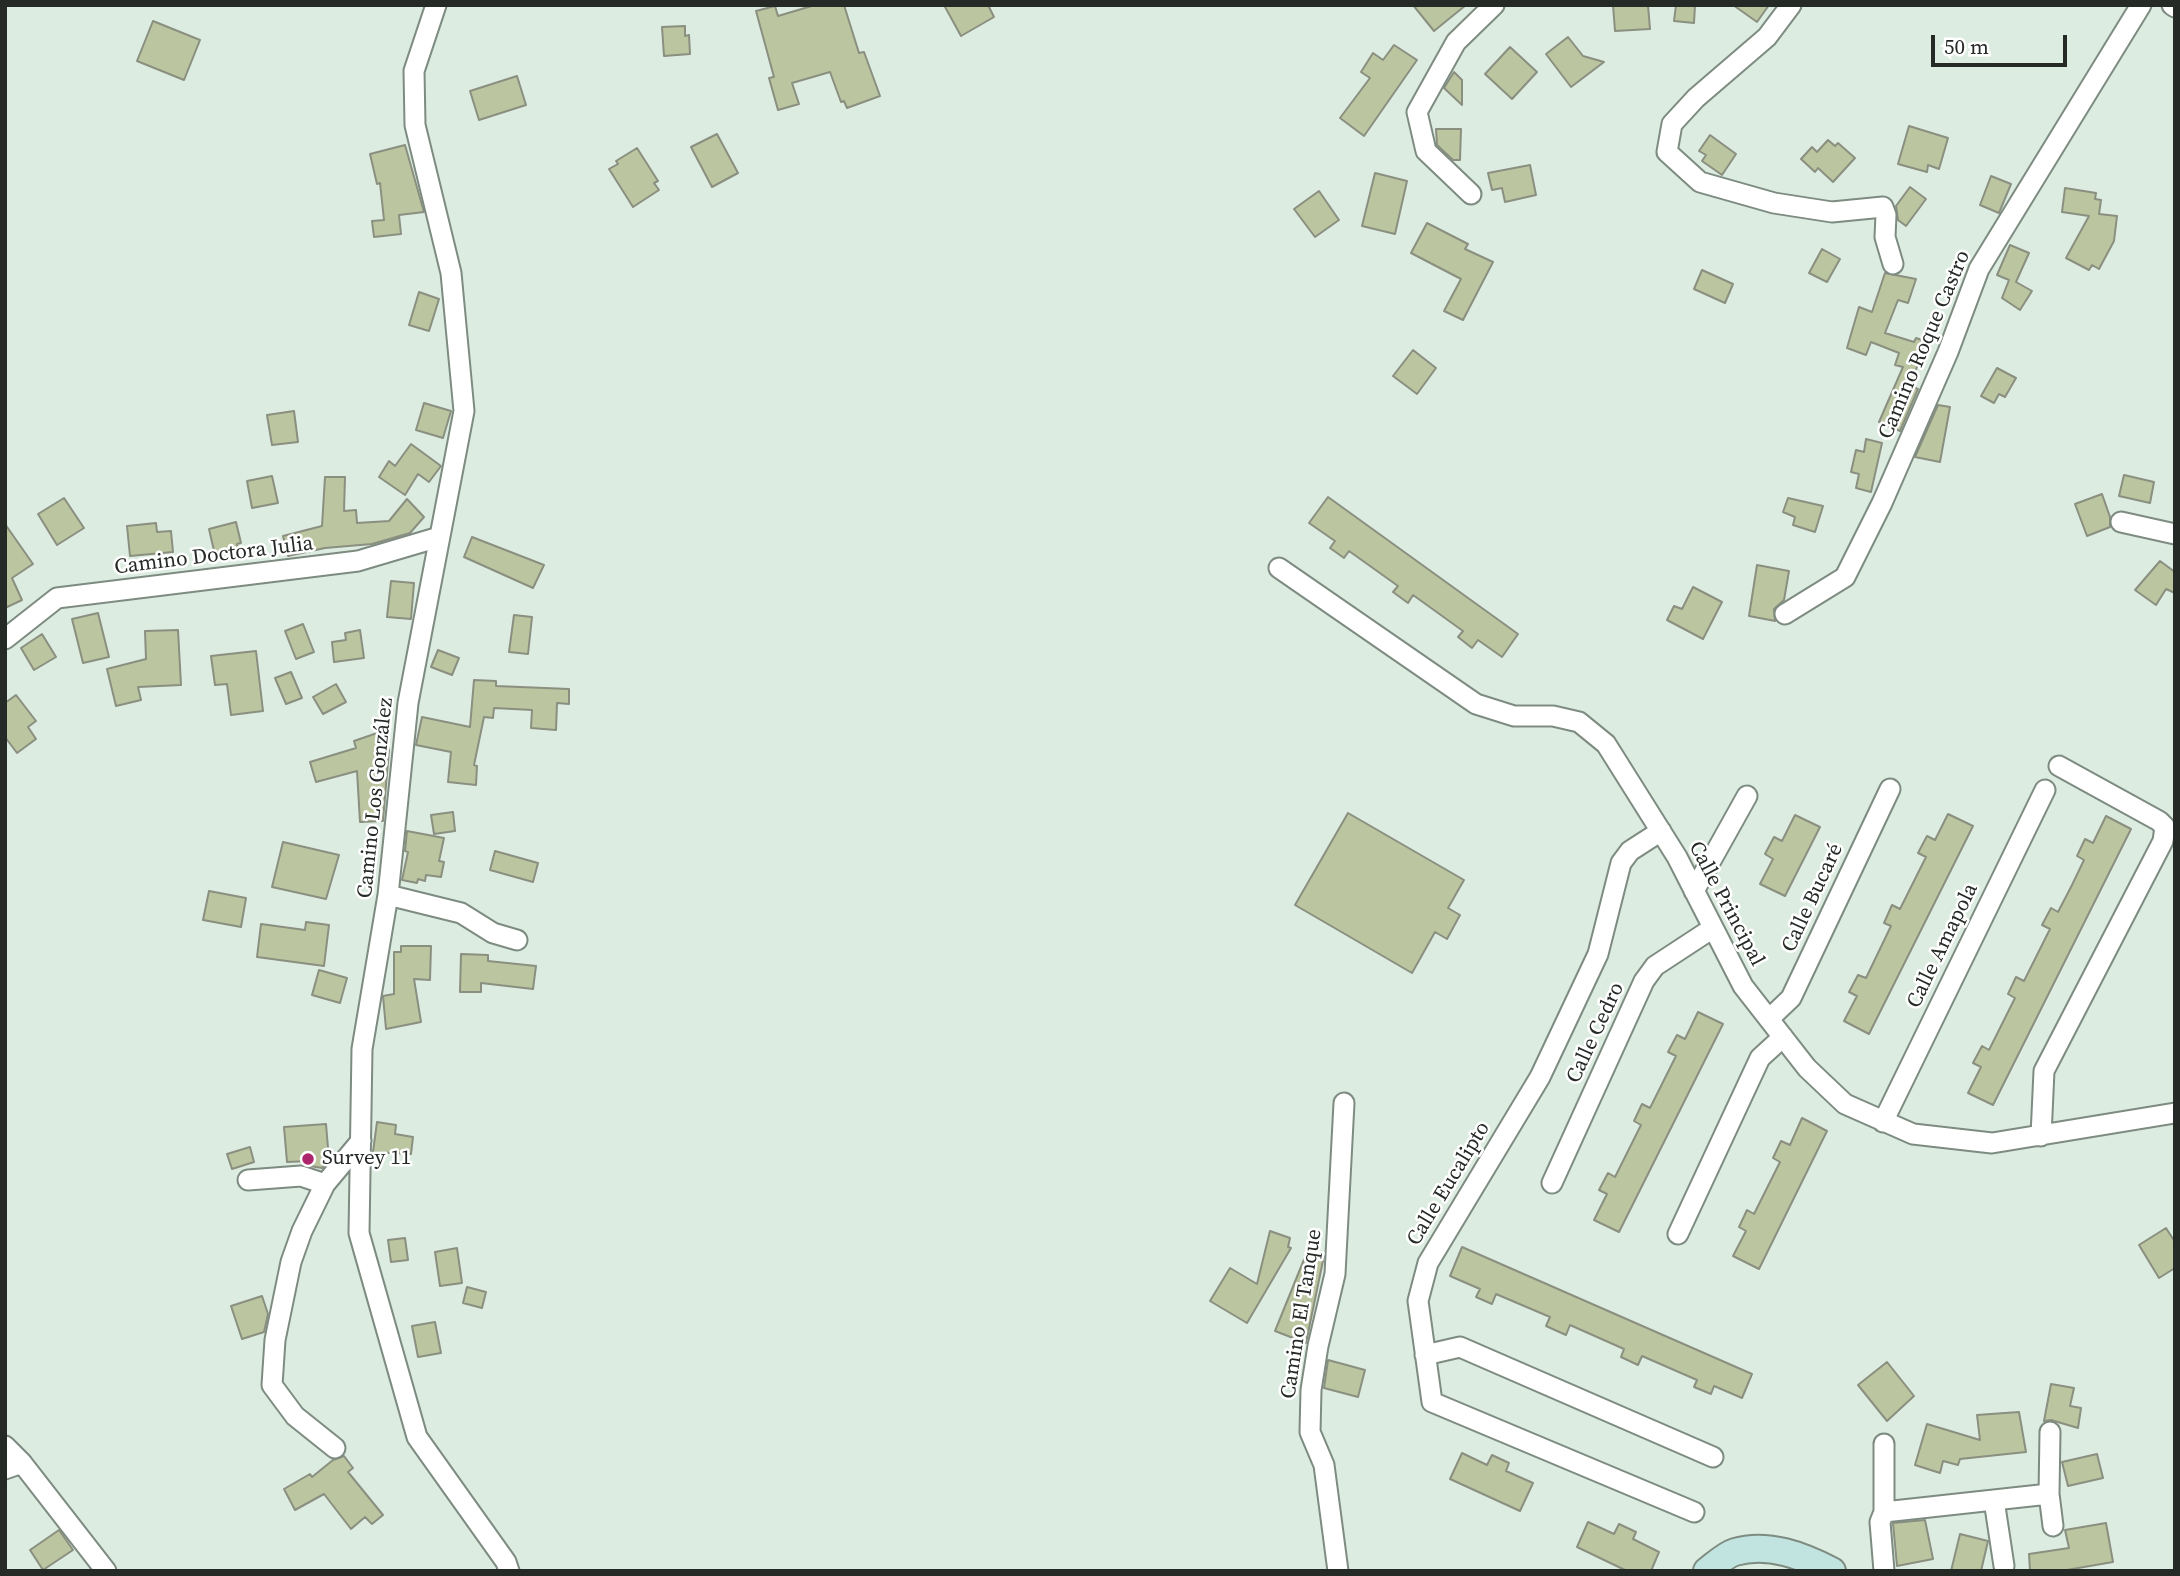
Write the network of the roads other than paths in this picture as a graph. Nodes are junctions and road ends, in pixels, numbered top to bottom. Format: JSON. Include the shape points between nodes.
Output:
{"nodes":[{"id":1,"x":436,"y":5,"type":"edge"},
{"id":2,"x":1494,"y":5,"type":"edge"},
{"id":3,"x":1791,"y":5,"type":"edge"},
{"id":4,"x":2141,"y":5,"type":"edge"},
{"id":5,"x":1471,"y":194,"type":"dead end"},
{"id":6,"x":1893,"y":264,"type":"dead end"},
{"id":7,"x":2121,"y":522,"type":"dead end"},
{"id":8,"x":2175,"y":534,"type":"edge"},
{"id":9,"x":439,"y":537,"type":"junction"},
{"id":10,"x":1279,"y":568,"type":"dead end"},
{"id":11,"x":1785,"y":614,"type":"dead end"},
{"id":12,"x":5,"y":639,"type":"edge"},
{"id":13,"x":2059,"y":766,"type":"dead end"},
{"id":14,"x":1890,"y":789,"type":"dead end"},
{"id":15,"x":2045,"y":790,"type":"dead end"},
{"id":16,"x":1746,"y":796,"type":"dead end"},
{"id":17,"x":1661,"y":831,"type":"junction"},
{"id":18,"x":1695,"y":891,"type":"junction"},
{"id":19,"x":388,"y":895,"type":"junction"},
{"id":20,"x":1713,"y":928,"type":"junction"},
{"id":21,"x":517,"y":940,"type":"dead end"},
{"id":22,"x":1769,"y":1019,"type":"junction"},
{"id":23,"x":1783,"y":1037,"type":"junction"},
{"id":24,"x":1344,"y":1103,"type":"dead end"},
{"id":25,"x":2175,"y":1113,"type":"edge"},
{"id":26,"x":1882,"y":1122,"type":"junction"},
{"id":27,"x":2041,"y":1136,"type":"junction"},
{"id":28,"x":361,"y":1141,"type":"junction"},
{"id":29,"x":248,"y":1180,"type":"dead end"},
{"id":30,"x":1552,"y":1183,"type":"dead end"},
{"id":31,"x":325,"y":1184,"type":"junction"},
{"id":32,"x":1678,"y":1234,"type":"dead end"},
{"id":33,"x":1425,"y":1355,"type":"junction"},
{"id":34,"x":2050,"y":1432,"type":"dead end"},
{"id":35,"x":1884,"y":1444,"type":"dead end"},
{"id":36,"x":5,"y":1446,"type":"edge"},
{"id":37,"x":335,"y":1448,"type":"dead end"},
{"id":38,"x":1713,"y":1457,"type":"dead end"},
{"id":39,"x":14,"y":1466,"type":"edge"},
{"id":40,"x":2049,"y":1494,"type":"junction"},
{"id":41,"x":1994,"y":1500,"type":"junction"},
{"id":42,"x":1694,"y":1512,"type":"dead end"},
{"id":43,"x":1884,"y":1512,"type":"junction"},
{"id":44,"x":2053,"y":1526,"type":"dead end"},
{"id":45,"x":2004,"y":1566,"type":"dead end"},
{"id":46,"x":106,"y":1571,"type":"edge"},
{"id":47,"x":509,"y":1571,"type":"edge"},
{"id":48,"x":1338,"y":1571,"type":"edge"},
{"id":49,"x":1707,"y":1571,"type":"edge"},
{"id":50,"x":1832,"y":1571,"type":"edge"},
{"id":51,"x":1884,"y":1571,"type":"edge"}],
"edges":[{"from":1,"to":9,"type":"street","name":"Camino Los González","via":[[414,71],[415,125],[451,273],[464,411]]},
{"from":2,"to":5,"type":"street","via":[[1456,42],[1417,112],[1426,151]]},
{"from":3,"to":6,"type":"street","via":[[1767,37],[1672,124],[1667,152],[1700,182],[1774,203],[1832,212],[1883,207]]},
{"from":4,"to":11,"type":"street","name":"Camino Roque Castro","via":[[1979,269],[1948,352],[1846,577]]},
{"from":7,"to":8,"type":"street"},
{"from":9,"to":12,"type":"street","name":"Camino Doctora Julia","via":[[358,561],[57,598]]},
{"from":9,"to":19,"type":"street","name":"Camino Los González","via":[[408,703]]},
{"from":10,"to":17,"type":"street","name":"Calle Principal","via":[[1476,704],[1514,716],[1553,716],[1579,723],[1606,744]]},
{"from":13,"to":27,"type":"street","via":[[2165,827],[2163,841],[2044,1071]]},
{"from":14,"to":22,"type":"street","name":"Calle Bucaré","via":[[1791,998]]},
{"from":15,"to":26,"type":"street","name":"Calle Amapola"},
{"from":16,"to":18,"type":"street"},
{"from":17,"to":18,"type":"street","name":"Calle Principal"},
{"from":17,"to":33,"type":"street","name":"Calle Eucalipto","via":[[1630,851],[1621,863],[1598,954],[1540,1077],[1428,1263],[1418,1301]]},
{"from":18,"to":20,"type":"street","name":"Calle Principal"},
{"from":19,"to":21,"type":"street","via":[[461,913],[493,933]]},
{"from":19,"to":28,"type":"street","name":"Camino Los González","via":[[362,1049]]},
{"from":20,"to":22,"type":"street","name":"Calle Principal","via":[[1743,986]]},
{"from":20,"to":30,"type":"street","name":"Calle Cedro","via":[[1655,966],[1644,981]]},
{"from":22,"to":23,"type":"street","name":"Calle Principal"},
{"from":23,"to":26,"type":"street","name":"Calle Principal","via":[[1845,1104]]},
{"from":23,"to":32,"type":"street","via":[[1760,1058]]},
{"from":24,"to":48,"type":"street","name":"Camino El Tanque","via":[[1335,1274],[1311,1390],[1310,1432],[1324,1465]]},
{"from":25,"to":27,"type":"street","name":"Calle Principal"},
{"from":26,"to":27,"type":"street","name":"Calle Principal","via":[[1913,1134],[1992,1143]]},
{"from":28,"to":31,"type":"street"},
{"from":28,"to":47,"type":"street","name":"Camino Los González","via":[[359,1233],[416,1437]]},
{"from":29,"to":31,"type":"street","via":[[301,1177]]},
{"from":31,"to":37,"type":"street","via":[[291,1262],[275,1340],[272,1385],[295,1416]]},
{"from":33,"to":38,"type":"street","via":[[1460,1347]]},
{"from":33,"to":42,"type":"street","name":"Calle Eucalipto","via":[[1432,1402]]},
{"from":34,"to":40,"type":"street"},
{"from":35,"to":43,"type":"street"},
{"from":36,"to":39,"type":"street"},
{"from":39,"to":46,"type":"street"},
{"from":40,"to":41,"type":"street"},
{"from":40,"to":44,"type":"street"},
{"from":41,"to":43,"type":"street"},
{"from":41,"to":45,"type":"street"},
{"from":43,"to":51,"type":"street","via":[[1880,1522]]},
{"from":49,"to":50,"type":"street","via":[[1734,1552],[1771,1550],[1809,1559]]}]}
